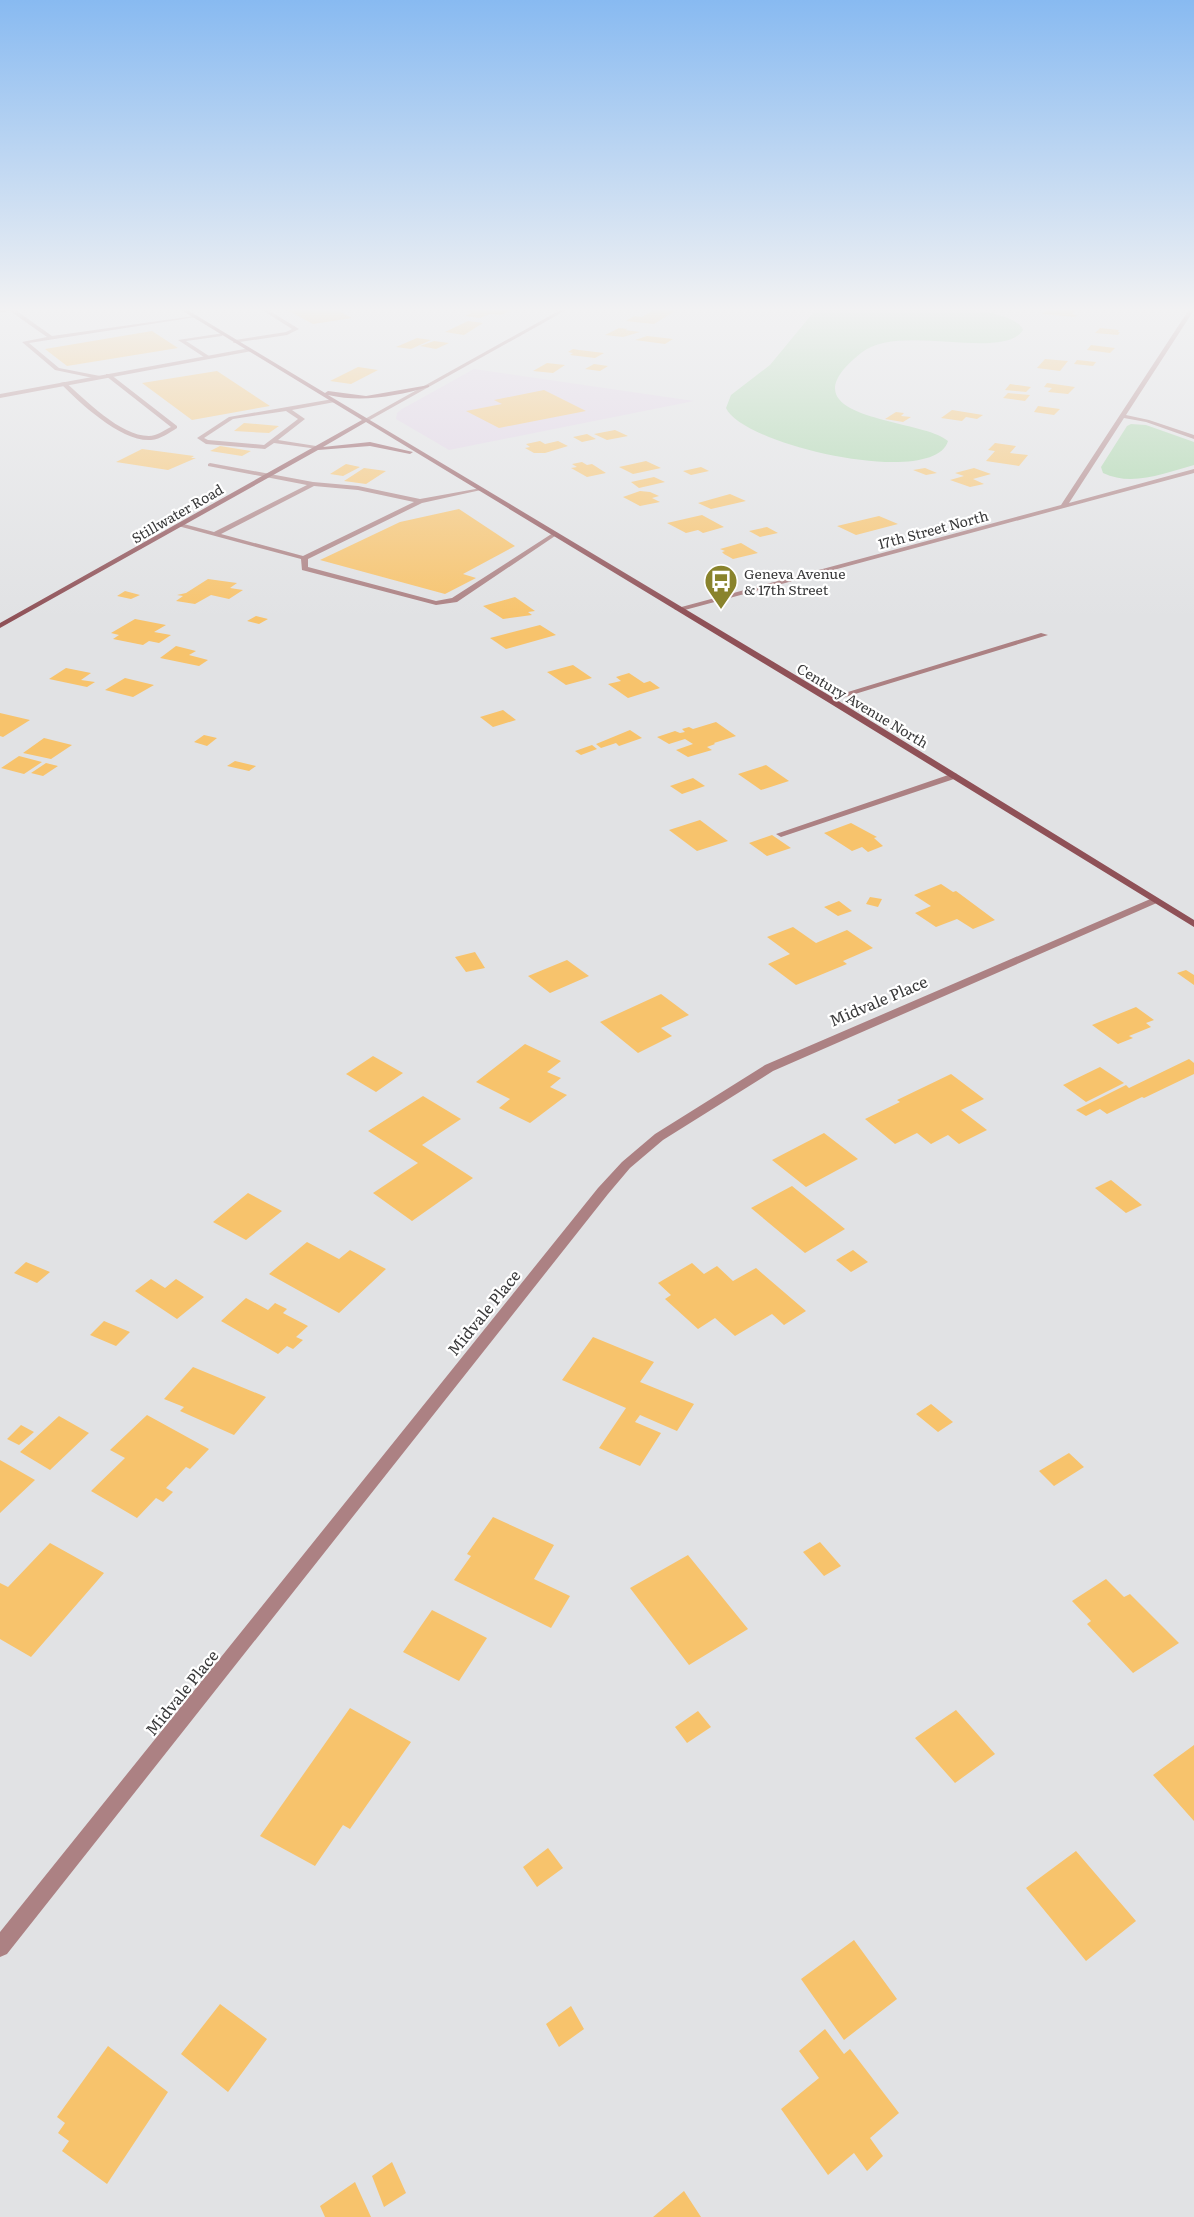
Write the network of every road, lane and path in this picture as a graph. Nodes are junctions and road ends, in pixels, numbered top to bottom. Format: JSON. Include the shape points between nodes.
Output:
{"nodes":[{"id":1,"x":98,"y":411,"type":"edge"},
{"id":2,"x":155,"y":411,"type":"edge"},
{"id":3,"x":272,"y":411,"type":"edge"},
{"id":4,"x":291,"y":411,"type":"edge"},
{"id":5,"x":351,"y":411,"type":"edge"},
{"id":6,"x":381,"y":411,"type":"edge"},
{"id":7,"x":1125,"y":411,"type":"edge"},
{"id":8,"x":1122,"y":416,"type":"junction"},
{"id":9,"x":366,"y":420,"type":"junction"},
{"id":10,"x":1194,"y":437,"type":"edge"},
{"id":11,"x":273,"y":441,"type":"junction"},
{"id":12,"x":316,"y":448,"type":"junction"},
{"id":13,"x":308,"y":453,"type":"junction"},
{"id":14,"x":429,"y":458,"type":"junction"},
{"id":15,"x":210,"y":465,"type":"dead end"},
{"id":16,"x":1194,"y":471,"type":"edge"},
{"id":17,"x":268,"y":475,"type":"junction"},
{"id":18,"x":313,"y":484,"type":"junction"},
{"id":19,"x":479,"y":489,"type":"junction"},
{"id":20,"x":420,"y":501,"type":"junction"},
{"id":21,"x":1063,"y":506,"type":"junction"},
{"id":22,"x":180,"y":525,"type":"junction"},
{"id":23,"x":216,"y":534,"type":"junction"},
{"id":24,"x":555,"y":534,"type":"junction"},
{"id":25,"x":304,"y":558,"type":"junction"},
{"id":26,"x":678,"y":609,"type":"junction"},
{"id":27,"x":0,"y":626,"type":"edge"},
{"id":28,"x":1044,"y":635,"type":"dead end"},
{"id":29,"x":828,"y":699,"type":"junction"},
{"id":30,"x":954,"y":776,"type":"junction"},
{"id":31,"x":782,"y":834,"type":"dead end"},
{"id":32,"x":1155,"y":900,"type":"junction"},
{"id":33,"x":1194,"y":924,"type":"edge"},
{"id":34,"x":0,"y":1947,"type":"edge"}],
"edges":[{"from":1,"to":2,"type":"street","via":[[122,430],[147,438],[175,427]]},
{"from":3,"to":11,"type":"street","via":[[231,418],[201,438],[206,442],[265,447]]},
{"from":4,"to":11,"type":"street","via":[[302,419]]},
{"from":5,"to":9,"type":"main road"},
{"from":6,"to":9,"type":"street"},
{"from":7,"to":8,"type":"street"},
{"from":8,"to":10,"type":"street"},
{"from":8,"to":21,"type":"street"},
{"from":9,"to":12,"type":"main road","name":"Stillwater Road"},
{"from":9,"to":14,"type":"main road"},
{"from":11,"to":12,"type":"street"},
{"from":12,"to":13,"type":"main road","name":"Stillwater Road"},
{"from":13,"to":14,"type":"main road","via":[[370,444]]},
{"from":13,"to":17,"type":"main road","name":"Stillwater Road"},
{"from":14,"to":19,"type":"main road","name":"Century Avenue North"},
{"from":15,"to":17,"type":"street"},
{"from":16,"to":21,"type":"street","name":"17th Street North"},
{"from":17,"to":18,"type":"street"},
{"from":17,"to":22,"type":"main road","name":"Stillwater Road"},
{"from":18,"to":20,"type":"street","via":[[358,488]]},
{"from":18,"to":23,"type":"street"},
{"from":19,"to":20,"type":"street"},
{"from":19,"to":24,"type":"main road","name":"Century Avenue North"},
{"from":20,"to":25,"type":"street"},
{"from":21,"to":26,"type":"street","name":"17th Street North"},
{"from":22,"to":23,"type":"street"},
{"from":22,"to":27,"type":"main road","name":"Stillwater Road"},
{"from":23,"to":25,"type":"street"},
{"from":24,"to":25,"type":"street","via":[[454,600],[436,603],[305,568]]},
{"from":24,"to":26,"type":"main road","name":"Century Avenue North"},
{"from":26,"to":29,"type":"main road","name":"Century Avenue North"},
{"from":28,"to":29,"type":"street"},
{"from":29,"to":30,"type":"main road","name":"Century Avenue North"},
{"from":30,"to":31,"type":"street"},
{"from":30,"to":32,"type":"main road","name":"Century Avenue North"},
{"from":32,"to":33,"type":"main road","name":"Century Avenue North"},
{"from":32,"to":34,"type":"street","name":"Midvale Place","via":[[769,1068],[658,1137],[626,1165]]}]}
